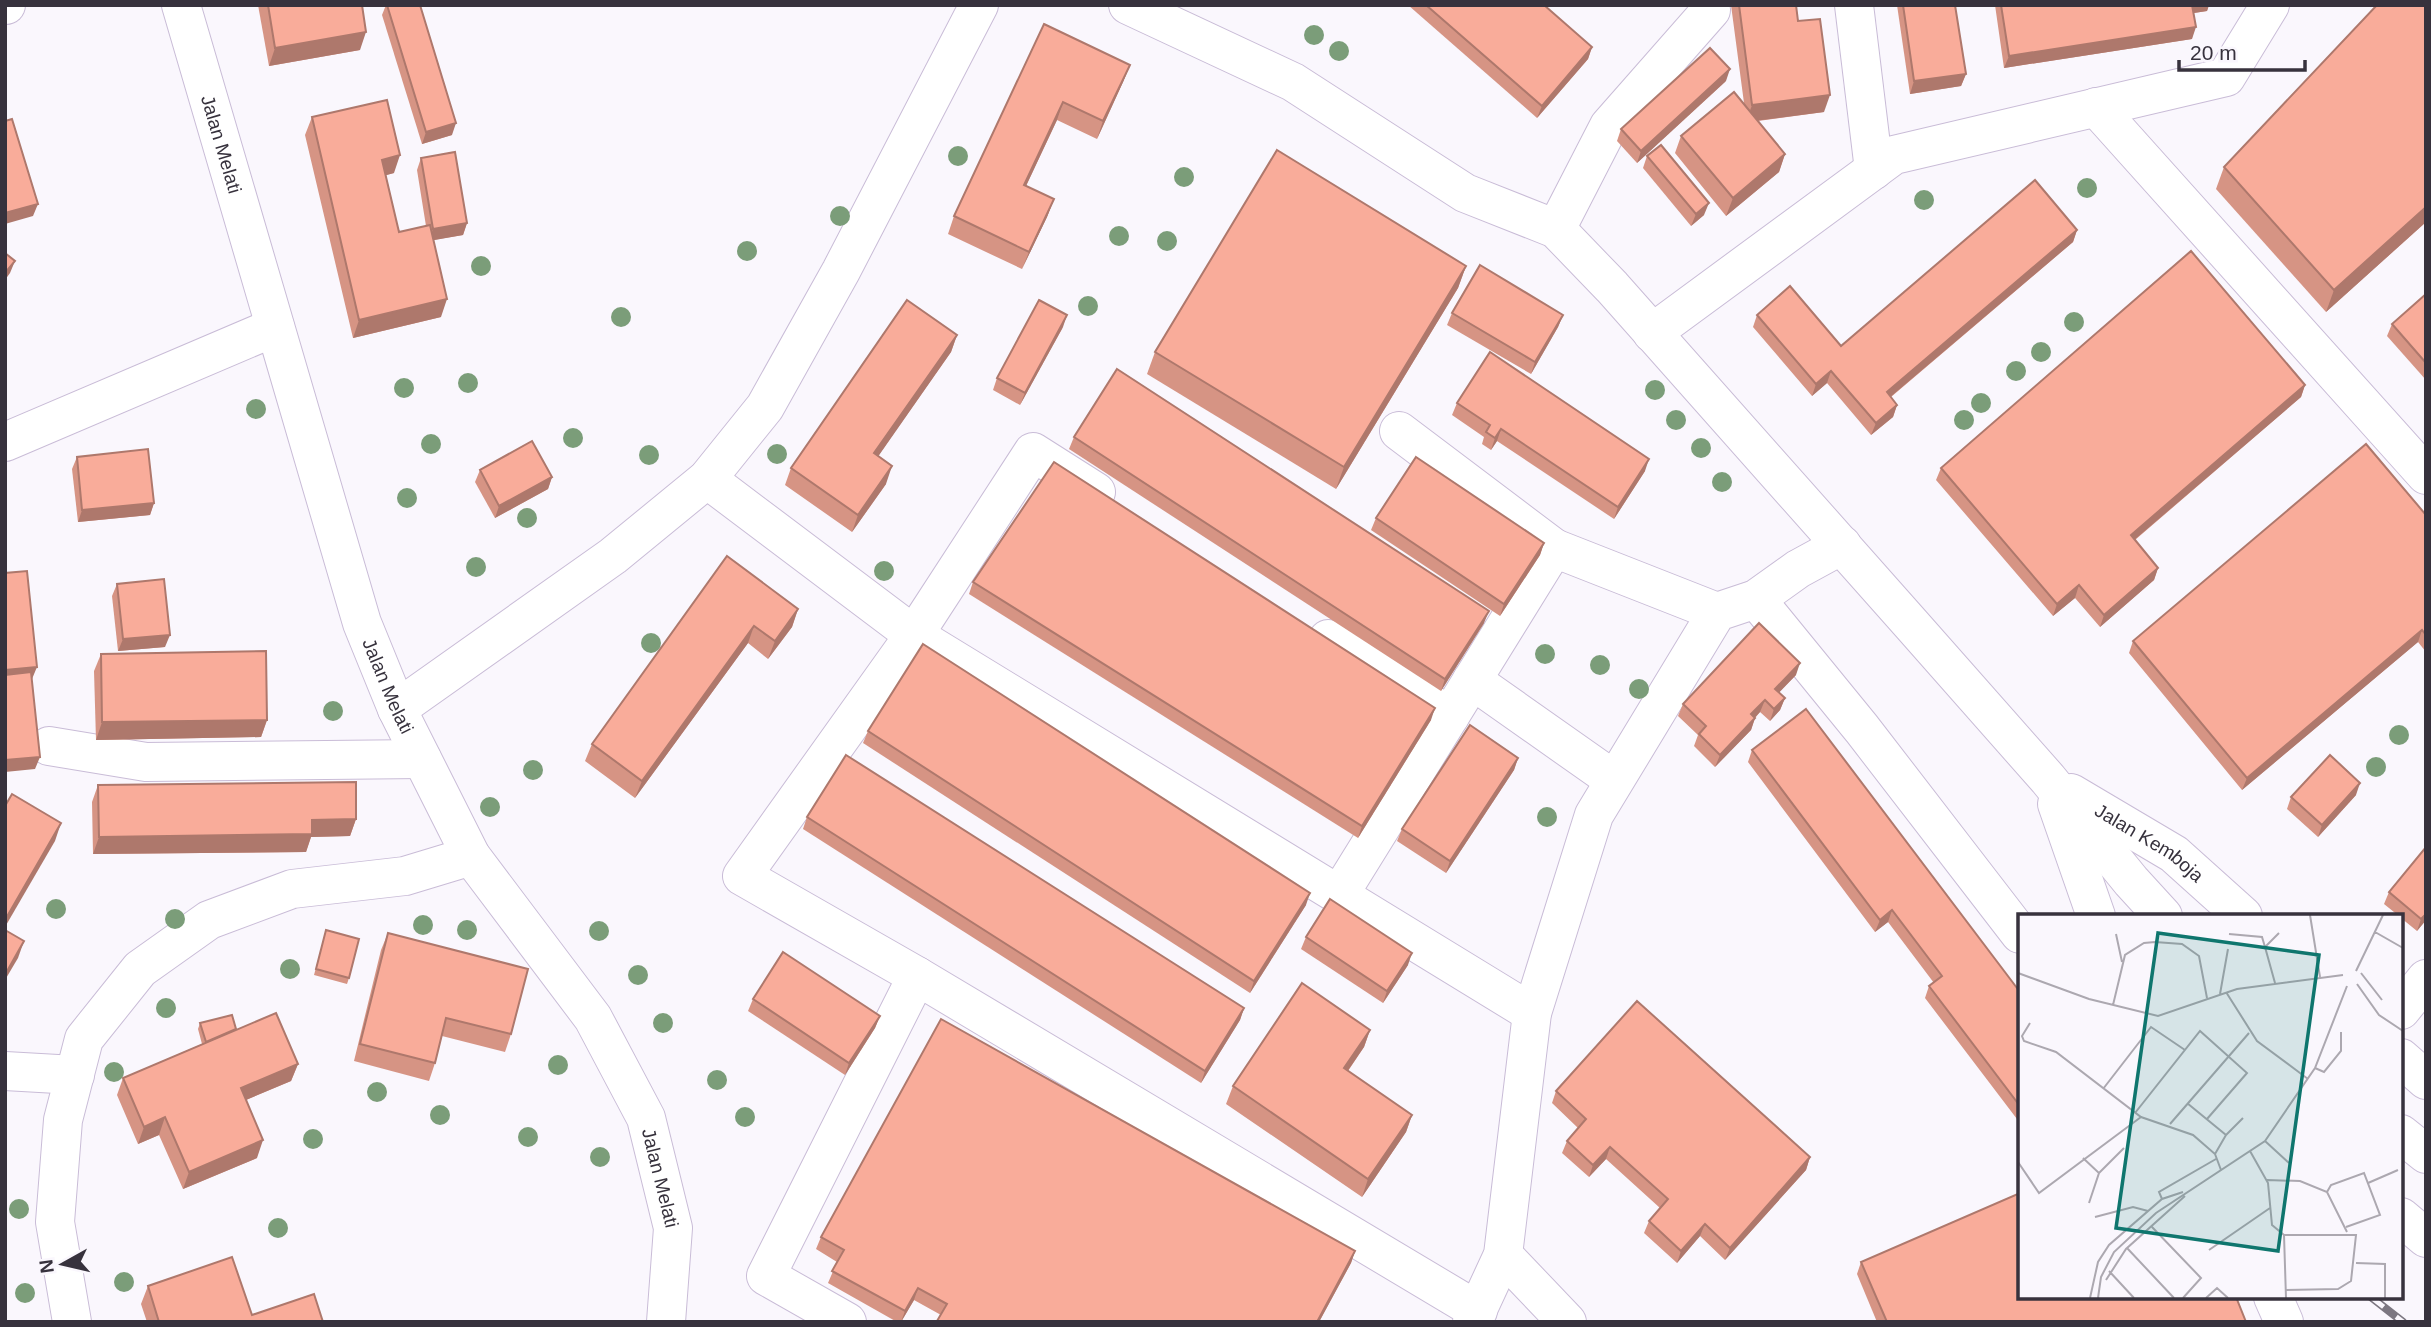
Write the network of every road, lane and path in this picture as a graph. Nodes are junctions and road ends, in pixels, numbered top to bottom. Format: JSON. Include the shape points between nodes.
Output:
{"nodes":[{"id":1,"x":181,"y":5,"type":"edge"},
{"id":2,"x":979,"y":5,"type":"edge"},
{"id":3,"x":1128,"y":5,"type":"edge"},
{"id":4,"x":1854,"y":5,"type":"edge"},
{"id":5,"x":2270,"y":5,"type":"edge"},
{"id":6,"x":1711,"y":10,"type":"dead end"},
{"id":7,"x":2096,"y":107,"type":"junction"},
{"id":8,"x":1874,"y":170,"type":"junction"},
{"id":9,"x":1556,"y":229,"type":"junction"},
{"id":10,"x":275,"y":327,"type":"junction"},
{"id":11,"x":1652,"y":333,"type":"junction"},
{"id":12,"x":1399,"y":431,"type":"dead end"},
{"id":13,"x":5,"y":442,"type":"edge"},
{"id":14,"x":2426,"y":475,"type":"edge"},
{"id":15,"x":707,"y":479,"type":"junction"},
{"id":16,"x":1125,"y":511,"type":"edge"},
{"id":17,"x":1842,"y":545,"type":"junction"},
{"id":18,"x":1555,"y":548,"type":"junction"},
{"id":19,"x":1756,"y":599,"type":"junction"},
{"id":20,"x":1717,"y":612,"type":"junction"},
{"id":21,"x":1299,"y":621,"type":"edge"},
{"id":22,"x":914,"y":635,"type":"junction"},
{"id":23,"x":1472,"y":680,"type":"junction"},
{"id":24,"x":397,"y":709,"type":"junction"},
{"id":25,"x":1450,"y":716,"type":"junction"},
{"id":26,"x":49,"y":746,"type":"dead end"},
{"id":27,"x":422,"y":760,"type":"junction"},
{"id":28,"x":2048,"y":779,"type":"junction"},
{"id":29,"x":1614,"y":780,"type":"junction"},
{"id":30,"x":471,"y":856,"type":"junction"},
{"id":31,"x":1339,"y":895,"type":"junction"},
{"id":32,"x":2095,"y":914,"type":"edge"},
{"id":33,"x":2161,"y":914,"type":"edge"},
{"id":34,"x":2241,"y":914,"type":"edge"},
{"id":35,"x":2018,"y":931,"type":"edge"},
{"id":36,"x":917,"y":976,"type":"junction"},
{"id":37,"x":2426,"y":979,"type":"edge"},
{"id":38,"x":2403,"y":1008,"type":"edge"},
{"id":39,"x":1532,"y":1013,"type":"junction"},
{"id":40,"x":2403,"y":1060,"type":"edge"},
{"id":41,"x":5,"y":1071,"type":"edge"},
{"id":42,"x":75,"y":1075,"type":"junction"},
{"id":43,"x":2426,"y":1080,"type":"edge"},
{"id":44,"x":2403,"y":1136,"type":"edge"},
{"id":45,"x":2426,"y":1154,"type":"edge"},
{"id":46,"x":2403,"y":1219,"type":"edge"},
{"id":47,"x":2426,"y":1238,"type":"edge"},
{"id":48,"x":1503,"y":1255,"type":"junction"},
{"id":49,"x":2274,"y":1299,"type":"edge"},
{"id":50,"x":1475,"y":1316,"type":"edge"},
{"id":51,"x":72,"y":1322,"type":"edge"},
{"id":52,"x":666,"y":1322,"type":"edge"},
{"id":53,"x":847,"y":1322,"type":"edge"},
{"id":54,"x":1567,"y":1322,"type":"edge"},
{"id":55,"x":2284,"y":1322,"type":"edge"}],
"edges":[{"from":1,"to":10,"type":"street","name":"Jalan Melati"},
{"from":2,"to":15,"type":"street","via":[[765,407]]},
{"from":3,"to":9,"type":"street","via":[[1293,82],[1465,193]]},
{"from":4,"to":8,"type":"street"},
{"from":5,"to":7,"type":"street","via":[[2226,76]]},
{"from":6,"to":9,"type":"street","via":[[1609,126]]},
{"from":7,"to":8,"type":"street","via":[[1894,155]]},
{"from":7,"to":14,"type":"street"},
{"from":8,"to":11,"type":"street"},
{"from":9,"to":11,"type":"street"},
{"from":10,"to":13,"type":"street"},
{"from":10,"to":24,"type":"street","name":"Jalan Melati","via":[[362,623]]},
{"from":11,"to":17,"type":"street"},
{"from":12,"to":18,"type":"street"},
{"from":15,"to":22,"type":"street"},
{"from":15,"to":24,"type":"street","via":[[613,556]]},
{"from":16,"to":22,"type":"street","via":[[1033,452]]},
{"from":17,"to":19,"type":"street"},
{"from":17,"to":28,"type":"street"},
{"from":18,"to":20,"type":"street"},
{"from":18,"to":23,"type":"street"},
{"from":19,"to":20,"type":"street"},
{"from":19,"to":35,"type":"street"},
{"from":20,"to":29,"type":"street"},
{"from":21,"to":25,"type":"street"},
{"from":22,"to":31,"type":"street"},
{"from":22,"to":36,"type":"street","via":[[742,876]]},
{"from":23,"to":25,"type":"street"},
{"from":23,"to":29,"type":"street"},
{"from":24,"to":27,"type":"street","name":"Jalan Melati"},
{"from":25,"to":31,"type":"street"},
{"from":26,"to":27,"type":"street","via":[[146,762]]},
{"from":27,"to":30,"type":"street","name":"Jalan Melati"},
{"from":28,"to":32,"type":"street"},
{"from":28,"to":33,"type":"street"},
{"from":28,"to":34,"type":"street","name":"Jalan Kemboja","via":[[2174,854]]},
{"from":29,"to":39,"type":"street","via":[[1594,815]]},
{"from":30,"to":42,"type":"street","via":[[405,876],[292,889],[209,920],[140,969],[85,1039]]},
{"from":30,"to":52,"type":"street","name":"Jalan Melati","via":[[593,1018],[646,1118],[673,1228]]},
{"from":31,"to":39,"type":"street"},
{"from":36,"to":50,"type":"street"},
{"from":36,"to":53,"type":"street","via":[[766,1276]]},
{"from":37,"to":38,"type":"street"},
{"from":39,"to":48,"type":"street"},
{"from":40,"to":43,"type":"street"},
{"from":41,"to":42,"type":"street"},
{"from":42,"to":51,"type":"street","via":[[63,1119],[55,1222]]},
{"from":44,"to":45,"type":"street"},
{"from":46,"to":47,"type":"street"},
{"from":48,"to":50,"type":"street"},
{"from":48,"to":54,"type":"street"},
{"from":49,"to":55,"type":"street"}]}
